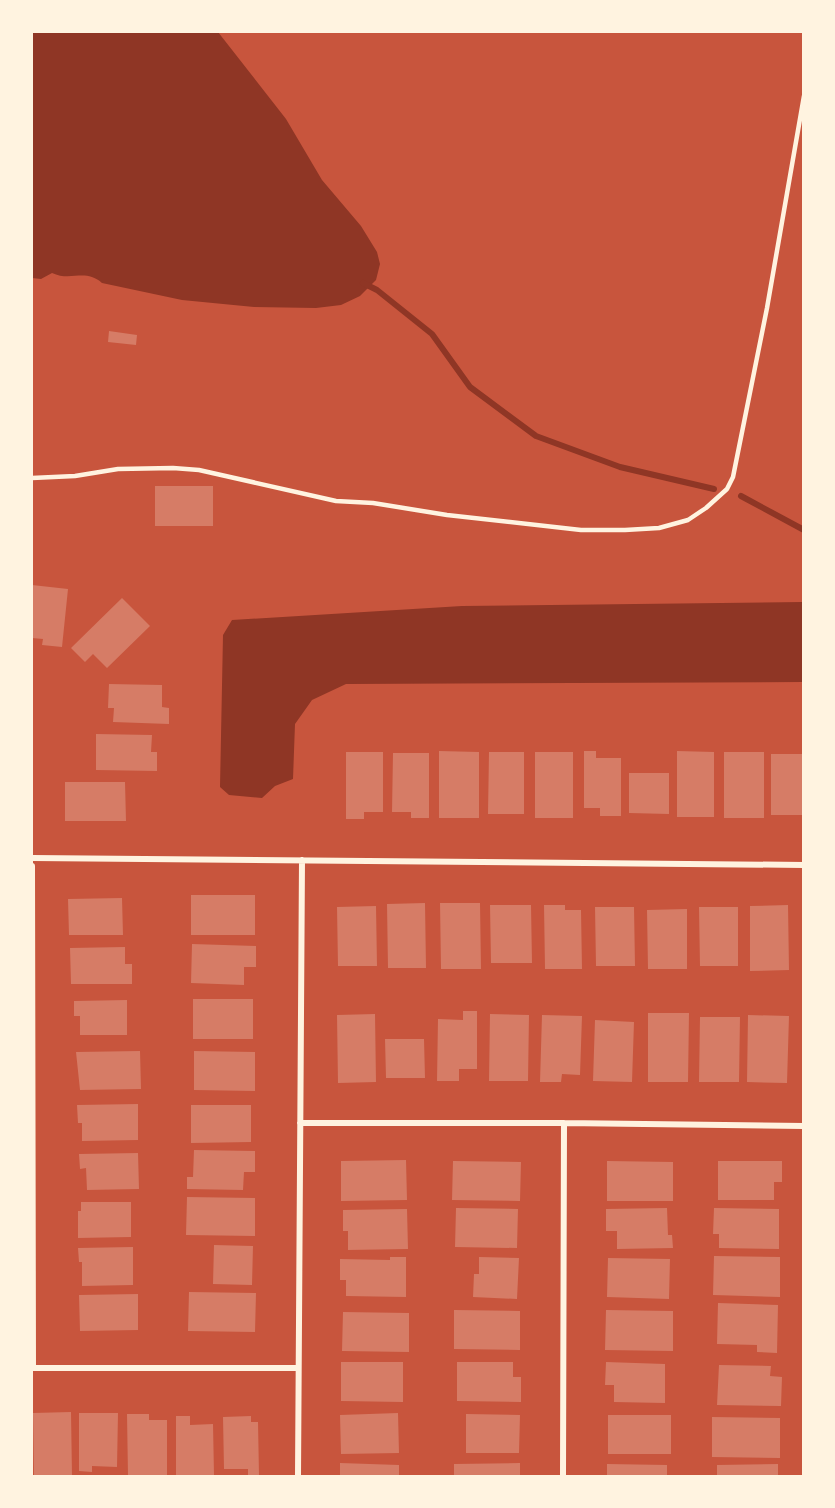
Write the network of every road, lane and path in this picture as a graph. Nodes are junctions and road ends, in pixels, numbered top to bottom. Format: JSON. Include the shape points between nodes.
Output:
{"nodes":[{"id":1,"x":804,"y":96,"type":"edge"},
{"id":2,"x":32,"y":478,"type":"edge"},
{"id":3,"x":32,"y":858,"type":"edge"},
{"id":4,"x":302,"y":860,"type":"junction"},
{"id":5,"x":804,"y":865,"type":"edge"},
{"id":6,"x":32,"y":866,"type":"edge"},
{"id":7,"x":300,"y":1123,"type":"junction"},
{"id":8,"x":564,"y":1123,"type":"junction"},
{"id":9,"x":804,"y":1126,"type":"edge"},
{"id":10,"x":32,"y":1368,"type":"edge"},
{"id":11,"x":297,"y":1368,"type":"junction"},
{"id":12,"x":298,"y":1476,"type":"edge"},
{"id":13,"x":563,"y":1476,"type":"edge"}],
"edges":[{"from":1,"to":2,"type":"lane","via":[[733,477],[727,489],[688,520],[659,528],[581,530],[336,501],[199,470],[173,468]]},
{"from":3,"to":4,"type":"street"},
{"from":4,"to":5,"type":"street"},
{"from":4,"to":7,"type":"street"},
{"from":6,"to":10,"type":"street"},
{"from":7,"to":8,"type":"street"},
{"from":7,"to":11,"type":"street"},
{"from":8,"to":9,"type":"street"},
{"from":8,"to":13,"type":"street"},
{"from":10,"to":11,"type":"street"},
{"from":11,"to":12,"type":"street"}]}
